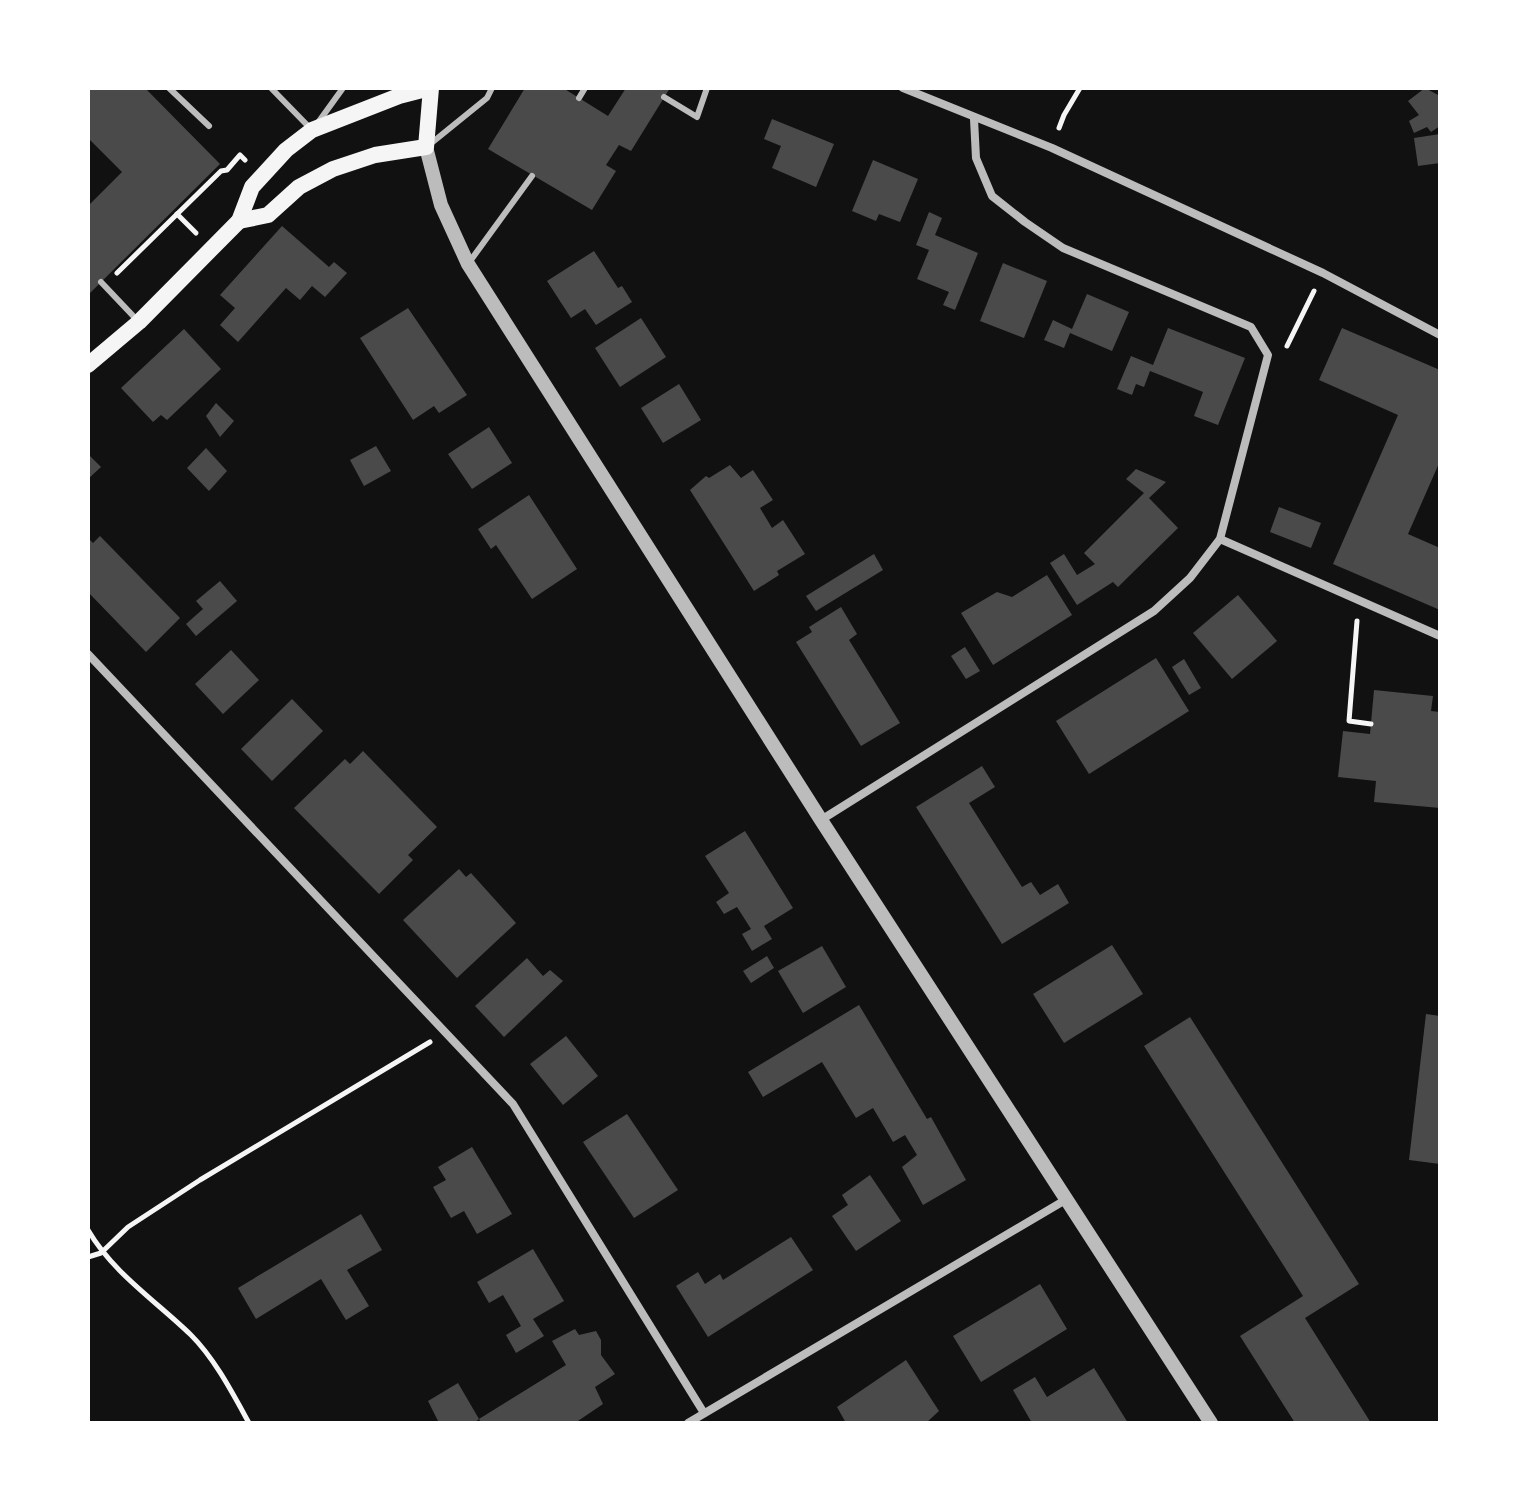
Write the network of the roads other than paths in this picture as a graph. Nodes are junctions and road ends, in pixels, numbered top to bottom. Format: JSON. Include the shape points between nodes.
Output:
{"nodes":[{"id":1,"x":169,"y":88,"type":"edge"},
{"id":2,"x":271,"y":88,"type":"edge"},
{"id":3,"x":343,"y":88,"type":"edge"},
{"id":4,"x":431,"y":88,"type":"edge"},
{"id":5,"x":492,"y":88,"type":"edge"},
{"id":6,"x":585,"y":88,"type":"edge"},
{"id":7,"x":707,"y":88,"type":"edge"},
{"id":8,"x":903,"y":88,"type":"edge"},
{"id":9,"x":664,"y":97,"type":"dead end"},
{"id":10,"x":579,"y":98,"type":"dead end"},
{"id":11,"x":974,"y":119,"type":"junction"},
{"id":12,"x":209,"y":126,"type":"dead end"},
{"id":13,"x":312,"y":130,"type":"junction"},
{"id":14,"x":426,"y":147,"type":"junction"},
{"id":15,"x":532,"y":176,"type":"dead end"},
{"id":16,"x":239,"y":221,"type":"junction"},
{"id":17,"x":468,"y":264,"type":"junction"},
{"id":18,"x":103,"y":284,"type":"road end"},
{"id":19,"x":139,"y":322,"type":"junction"},
{"id":20,"x":1440,"y":335,"type":"edge"},
{"id":21,"x":88,"y":365,"type":"edge"},
{"id":22,"x":1220,"y":539,"type":"junction"},
{"id":23,"x":1440,"y":636,"type":"edge"},
{"id":24,"x":88,"y":654,"type":"edge"},
{"id":25,"x":821,"y":820,"type":"junction"},
{"id":26,"x":1067,"y":1199,"type":"junction"},
{"id":27,"x":704,"y":1413,"type":"junction"},
{"id":28,"x":688,"y":1423,"type":"edge"},
{"id":29,"x":1211,"y":1423,"type":"edge"}],
"edges":[{"from":1,"to":12,"type":"lane"},
{"from":2,"to":13,"type":"lane"},
{"from":3,"to":13,"type":"lane"},
{"from":4,"to":13,"type":"main road"},
{"from":4,"to":14,"type":"main road"},
{"from":5,"to":14,"type":"lane","via":[[487,98]]},
{"from":6,"to":10,"type":"lane"},
{"from":7,"to":9,"type":"lane","via":[[697,117]]},
{"from":8,"to":11,"type":"street"},
{"from":11,"to":20,"type":"street","via":[[1052,148],[1323,273]]},
{"from":11,"to":22,"type":"street","via":[[976,158],[992,196],[1063,248],[1251,327],[1268,355]]},
{"from":13,"to":16,"type":"main road","via":[[252,187]]},
{"from":14,"to":16,"type":"main road","via":[[333,169],[299,187],[268,215]]},
{"from":14,"to":17,"type":"street","via":[[441,205]]},
{"from":15,"to":17,"type":"lane"},
{"from":16,"to":19,"type":"main road"},
{"from":17,"to":25,"type":"street"},
{"from":18,"to":19,"type":"lane"},
{"from":19,"to":21,"type":"main road"},
{"from":22,"to":23,"type":"street"},
{"from":22,"to":25,"type":"street","via":[[1190,578],[1154,611]]},
{"from":24,"to":27,"type":"street","via":[[513,1104]]},
{"from":25,"to":26,"type":"street"},
{"from":26,"to":27,"type":"street"},
{"from":26,"to":29,"type":"street"},
{"from":27,"to":28,"type":"street"}]}
